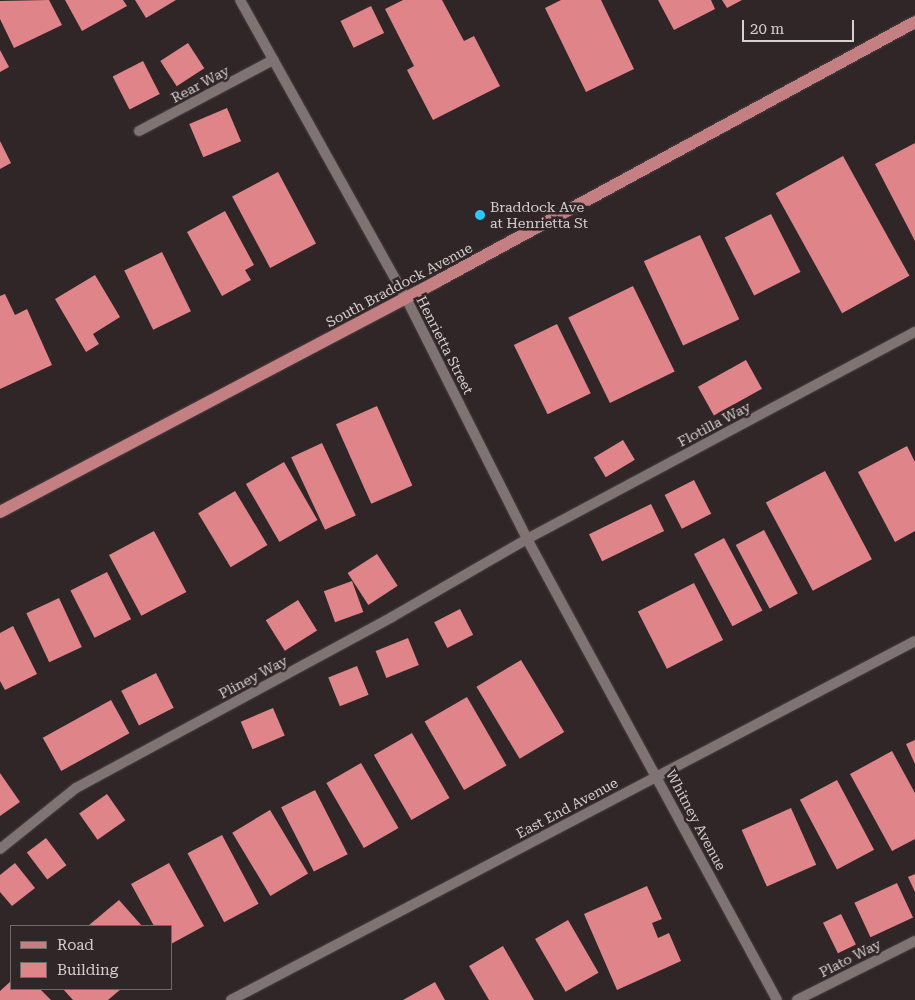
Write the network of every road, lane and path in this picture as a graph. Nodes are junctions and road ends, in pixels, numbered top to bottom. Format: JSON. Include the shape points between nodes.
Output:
{"nodes":[{"id":1,"x":240,"y":0,"type":"edge"},
{"id":2,"x":915,"y":22,"type":"edge"},
{"id":3,"x":273,"y":60,"type":"junction"},
{"id":4,"x":139,"y":132,"type":"dead end"},
{"id":5,"x":406,"y":298,"type":"junction"},
{"id":6,"x":915,"y":332,"type":"edge"},
{"id":7,"x":0,"y":512,"type":"edge"},
{"id":8,"x":527,"y":539,"type":"junction"},
{"id":9,"x":915,"y":641,"type":"edge"},
{"id":10,"x":590,"y":652,"type":"joint"},
{"id":11,"x":657,"y":776,"type":"junction"},
{"id":12,"x":0,"y":849,"type":"edge"},
{"id":13,"x":915,"y":941,"type":"edge"},
{"id":14,"x":231,"y":1000,"type":"edge"},
{"id":15,"x":777,"y":1000,"type":"edge"},
{"id":16,"x":797,"y":1000,"type":"edge"}],
"edges":[{"from":1,"to":3,"type":"street","name":"Henrietta Street"},
{"from":2,"to":5,"type":"main road","name":"South Braddock Avenue"},
{"from":3,"to":4,"type":"street","name":"Rear Way"},
{"from":3,"to":5,"type":"street","name":"Henrietta Street"},
{"from":5,"to":7,"type":"main road","name":"South Braddock Avenue"},
{"from":5,"to":8,"type":"street","name":"Henrietta Street"},
{"from":6,"to":8,"type":"street","name":"Flotilla Way"},
{"from":8,"to":10,"type":"street","name":"Henrietta Street"},
{"from":8,"to":12,"type":"street","name":"Pliney Way","via":[[76,788]]},
{"from":9,"to":11,"type":"street","name":"East End Avenue"},
{"from":10,"to":11,"type":"street","name":"Whitney Avenue"},
{"from":11,"to":14,"type":"street","name":"East End Avenue"},
{"from":11,"to":15,"type":"street","name":"Whitney Avenue"},
{"from":13,"to":16,"type":"street","name":"Plato Way"}]}
